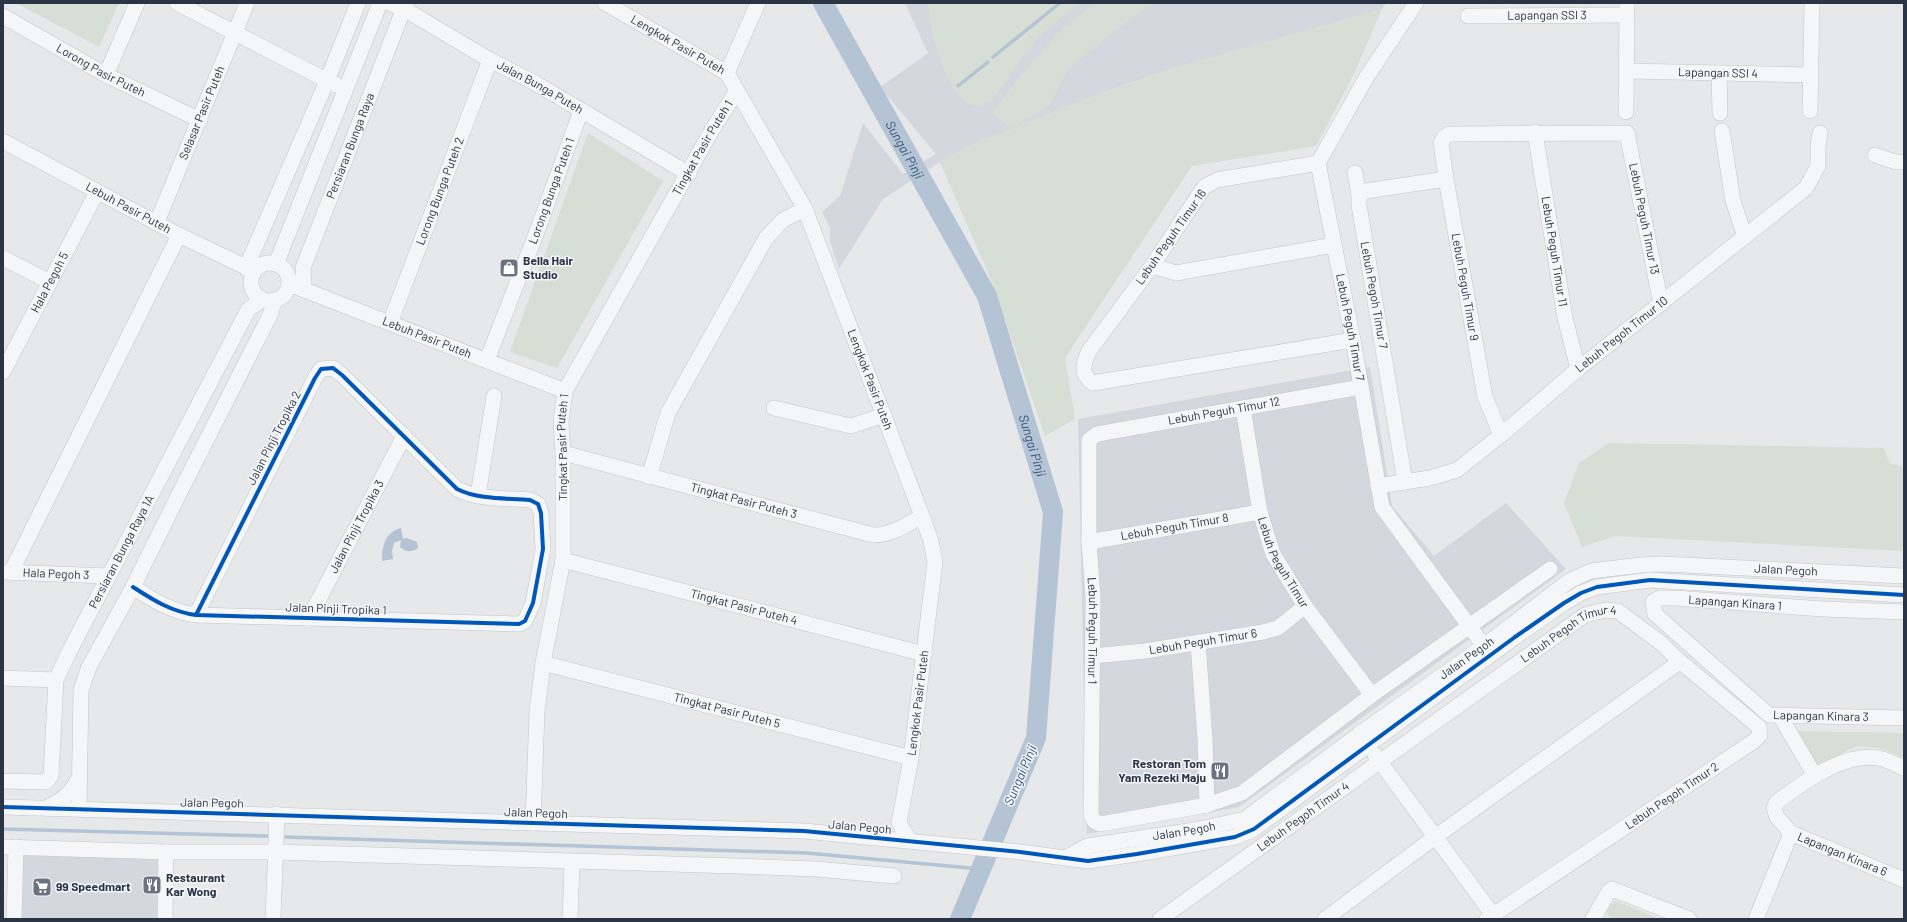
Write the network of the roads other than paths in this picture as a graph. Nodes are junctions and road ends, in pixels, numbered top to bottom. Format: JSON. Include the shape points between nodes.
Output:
{"nodes":[{"id":1,"x":137,"y":3,"type":"edge"},
{"id":2,"x":177,"y":3,"type":"edge"},
{"id":3,"x":247,"y":3,"type":"edge"},
{"id":4,"x":358,"y":3,"type":"edge"},
{"id":5,"x":380,"y":3,"type":"edge"},
{"id":6,"x":389,"y":3,"type":"edge"},
{"id":7,"x":605,"y":3,"type":"edge"},
{"id":8,"x":758,"y":3,"type":"edge"},
{"id":9,"x":1416,"y":3,"type":"edge"},
{"id":10,"x":1812,"y":3,"type":"edge"},
{"id":11,"x":405,"y":6,"type":"edge"},
{"id":12,"x":1626,"y":9,"type":"edge"},
{"id":13,"x":3,"y":16,"type":"edge"},
{"id":14,"x":1468,"y":16,"type":"dead end"},
{"id":15,"x":235,"y":33,"type":"junction"},
{"id":16,"x":490,"y":60,"type":"junction"},
{"id":17,"x":1627,"y":71,"type":"junction"},
{"id":18,"x":726,"y":73,"type":"junction"},
{"id":19,"x":1720,"y":73,"type":"junction"},
{"id":20,"x":106,"y":75,"type":"junction"},
{"id":21,"x":1810,"y":75,"type":"junction"},
{"id":22,"x":327,"y":81,"type":"junction"},
{"id":23,"x":345,"y":88,"type":"junction"},
{"id":24,"x":736,"y":92,"type":"junction"},
{"id":25,"x":581,"y":111,"type":"junction"},
{"id":26,"x":1810,"y":111,"type":"dead end"},
{"id":27,"x":1626,"y":112,"type":"dead end"},
{"id":28,"x":1720,"y":113,"type":"dead end"},
{"id":29,"x":200,"y":120,"type":"junction"},
{"id":30,"x":1722,"y":131,"type":"dead end"},
{"id":31,"x":1535,"y":132,"type":"junction"},
{"id":32,"x":1820,"y":133,"type":"dead end"},
{"id":33,"x":3,"y":141,"type":"edge"},
{"id":34,"x":1875,"y":155,"type":"dead end"},
{"id":35,"x":1318,"y":162,"type":"junction"},
{"id":36,"x":1904,"y":162,"type":"edge"},
{"id":37,"x":1355,"y":173,"type":"dead end"},
{"id":38,"x":689,"y":174,"type":"junction"},
{"id":39,"x":1446,"y":179,"type":"junction"},
{"id":40,"x":97,"y":192,"type":"junction"},
{"id":41,"x":1359,"y":195,"type":"junction"},
{"id":42,"x":805,"y":209,"type":"junction"},
{"id":43,"x":157,"y":222,"type":"junction"},
{"id":44,"x":179,"y":235,"type":"junction"},
{"id":45,"x":1745,"y":237,"type":"junction"},
{"id":46,"x":1334,"y":245,"type":"junction"},
{"id":47,"x":3,"y":258,"type":"edge"},
{"id":48,"x":276,"y":264,"type":"junction"},
{"id":49,"x":1152,"y":266,"type":"junction"},
{"id":50,"x":250,"y":269,"type":"junction"},
{"id":51,"x":50,"y":282,"type":"junction"},
{"id":52,"x":289,"y":284,"type":"junction"},
{"id":53,"x":304,"y":290,"type":"junction"},
{"id":54,"x":268,"y":300,"type":"junction"},
{"id":55,"x":1661,"y":304,"type":"junction"},
{"id":56,"x":390,"y":323,"type":"junction"},
{"id":57,"x":1353,"y":340,"type":"junction"},
{"id":58,"x":487,"y":360,"type":"junction"},
{"id":59,"x":5,"y":364,"type":"edge"},
{"id":60,"x":1578,"y":369,"type":"junction"},
{"id":61,"x":1361,"y":387,"type":"junction"},
{"id":62,"x":565,"y":391,"type":"junction"},
{"id":63,"x":494,"y":396,"type":"dead end"},
{"id":64,"x":774,"y":408,"type":"dead end"},
{"id":65,"x":1243,"y":408,"type":"junction"},
{"id":66,"x":884,"y":415,"type":"junction"},
{"id":67,"x":1501,"y":435,"type":"junction"},
{"id":68,"x":404,"y":436,"type":"junction"},
{"id":69,"x":1089,"y":440,"type":"joint"},
{"id":70,"x":563,"y":453,"type":"junction"},
{"id":71,"x":649,"y":477,"type":"junction"},
{"id":72,"x":1405,"y":482,"type":"junction"},
{"id":73,"x":1378,"y":486,"type":"junction"},
{"id":74,"x":478,"y":496,"type":"junction"},
{"id":75,"x":1260,"y":512,"type":"junction"},
{"id":76,"x":922,"y":516,"type":"junction"},
{"id":77,"x":1089,"y":542,"type":"junction"},
{"id":78,"x":563,"y":560,"type":"junction"},
{"id":79,"x":1550,"y":569,"type":"dead end"},
{"id":80,"x":7,"y":572,"type":"edge"},
{"id":81,"x":109,"y":576,"type":"junction"},
{"id":82,"x":1904,"y":576,"type":"edge"},
{"id":83,"x":133,"y":587,"type":"junction"},
{"id":84,"x":1904,"y":595,"type":"edge"},
{"id":85,"x":1305,"y":606,"type":"junction"},
{"id":86,"x":1904,"y":612,"type":"edge"},
{"id":87,"x":196,"y":614,"type":"junction"},
{"id":88,"x":309,"y":618,"type":"junction"},
{"id":89,"x":1470,"y":626,"type":"junction"},
{"id":90,"x":1515,"y":637,"type":"junction"},
{"id":91,"x":1198,"y":642,"type":"junction"},
{"id":92,"x":1484,"y":646,"type":"junction"},
{"id":93,"x":924,"y":654,"type":"junction"},
{"id":94,"x":1093,"y":656,"type":"junction"},
{"id":95,"x":1677,"y":659,"type":"junction"},
{"id":96,"x":1709,"y":662,"type":"joint"},
{"id":97,"x":543,"y":663,"type":"junction"},
{"id":98,"x":1470,"y":670,"type":"junction"},
{"id":99,"x":3,"y":678,"type":"edge"},
{"id":100,"x":56,"y":680,"type":"junction"},
{"id":101,"x":1372,"y":695,"type":"junction"},
{"id":102,"x":1780,"y":716,"type":"junction"},
{"id":103,"x":1383,"y":717,"type":"junction"},
{"id":104,"x":1904,"y":718,"type":"edge"},
{"id":105,"x":1368,"y":745,"type":"junction"},
{"id":106,"x":1331,"y":754,"type":"junction"},
{"id":107,"x":911,"y":758,"type":"junction"},
{"id":108,"x":1380,"y":762,"type":"junction"},
{"id":109,"x":1904,"y":768,"type":"edge"},
{"id":110,"x":1815,"y":776,"type":"junction"},
{"id":111,"x":79,"y":780,"type":"junction"},
{"id":112,"x":3,"y":781,"type":"edge"},
{"id":113,"x":1207,"y":805,"type":"junction"},
{"id":114,"x":3,"y":807,"type":"edge"},
{"id":115,"x":45,"y":808,"type":"junction"},
{"id":116,"x":78,"y":809,"type":"junction"},
{"id":117,"x":103,"y":810,"type":"junction"},
{"id":118,"x":277,"y":814,"type":"junction"},
{"id":119,"x":1094,"y":821,"type":"joint"},
{"id":120,"x":533,"y":823,"type":"junction"},
{"id":121,"x":899,"y":823,"type":"junction"},
{"id":122,"x":1791,"y":834,"type":"junction"},
{"id":123,"x":1435,"y":837,"type":"junction"},
{"id":124,"x":879,"y":838,"type":"junction"},
{"id":125,"x":913,"y":842,"type":"junction"},
{"id":126,"x":10,"y":847,"type":"edge"},
{"id":127,"x":166,"y":852,"type":"junction"},
{"id":128,"x":276,"y":852,"type":"junction"},
{"id":129,"x":1067,"y":857,"type":"junction"},
{"id":130,"x":572,"y":862,"type":"junction"},
{"id":131,"x":894,"y":876,"type":"dead end"},
{"id":132,"x":1904,"y":880,"type":"edge"},
{"id":133,"x":1490,"y":917,"type":"edge"},
{"id":134,"x":14,"y":919,"type":"edge"},
{"id":135,"x":165,"y":919,"type":"edge"},
{"id":136,"x":273,"y":919,"type":"edge"},
{"id":137,"x":570,"y":919,"type":"edge"},
{"id":138,"x":1160,"y":919,"type":"edge"},
{"id":139,"x":1325,"y":919,"type":"edge"},
{"id":140,"x":1593,"y":919,"type":"edge"},
{"id":141,"x":1689,"y":919,"type":"edge"},
{"id":142,"x":1756,"y":919,"type":"edge"}],
"edges":[{"from":1,"to":20,"type":"street"},
{"from":2,"to":15,"type":"street"},
{"from":3,"to":15,"type":"street","name":"Selasar Pasir Puteh"},
{"from":4,"to":22,"type":"street"},
{"from":5,"to":23,"type":"street"},
{"from":6,"to":11,"type":"street","name":"Jalan Bunga Puteh"},
{"from":7,"to":18,"type":"street","name":"Lengkok Pasir Puteh"},
{"from":8,"to":18,"type":"street"},
{"from":9,"to":35,"type":"street","via":[[1366,78]]},
{"from":10,"to":21,"type":"street"},
{"from":11,"to":16,"type":"street","name":"Jalan Bunga Puteh"},
{"from":11,"to":53,"type":"street","name":"Persiaran Bunga Raya","via":[[303,268]]},
{"from":12,"to":14,"type":"street","name":"Lapangan SSI 3"},
{"from":12,"to":17,"type":"street"},
{"from":13,"to":20,"type":"street","name":"Lorong Pasir Puteh"},
{"from":15,"to":22,"type":"street"},
{"from":15,"to":29,"type":"street","name":"Selasar Pasir Puteh"},
{"from":16,"to":25,"type":"street","name":"Jalan Bunga Puteh"},
{"from":16,"to":56,"type":"street","name":"Lorong Bunga Puteh 2"},
{"from":17,"to":19,"type":"street","name":"Lapangan SSI 4"},
{"from":17,"to":27,"type":"street"},
{"from":18,"to":24,"type":"street","name":"Lengkok Pasir Puteh"},
{"from":19,"to":21,"type":"street","name":"Lapangan SSI 4"},
{"from":19,"to":28,"type":"street"},
{"from":20,"to":29,"type":"street","name":"Lorong Pasir Puteh"},
{"from":21,"to":26,"type":"street"},
{"from":22,"to":23,"type":"street"},
{"from":22,"to":50,"type":"street"},
{"from":23,"to":48,"type":"street"},
{"from":24,"to":38,"type":"street","name":"Tingkat Pasir Puteh 1"},
{"from":24,"to":42,"type":"street","name":"Lengkok Pasir Puteh"},
{"from":25,"to":38,"type":"street","name":"Jalan Bunga Puteh"},
{"from":25,"to":58,"type":"street","name":"Lorong Bunga Puteh 1"},
{"from":29,"to":43,"type":"street","name":"Selasar Pasir Puteh"},
{"from":30,"to":45,"type":"street","via":[[1733,201]]},
{"from":31,"to":39,"type":"street","name":"Lebuh Peguh Timur 9","via":[[1449,134],[1444,137],[1442,143]]},
{"from":31,"to":55,"type":"street","name":"Lebuh Peguh Timur 13","via":[[1627,133]]},
{"from":31,"to":60,"type":"street","name":"Lebuh Peguh Timur 11","via":[[1565,318]]},
{"from":32,"to":45,"type":"street","name":"Lebuh Pegoh Timur 10","via":[[1818,166],[1806,188]]},
{"from":33,"to":40,"type":"street","name":"Lebuh Pasir Puteh"},
{"from":34,"to":36,"type":"street"},
{"from":35,"to":46,"type":"street","name":"Lebuh Peguh Timur 7"},
{"from":35,"to":49,"type":"street","name":"Lebuh Peguh Timur 16","via":[[1218,180],[1204,187]]},
{"from":37,"to":41,"type":"street","name":"Lebuh Pegoh Timur 7"},
{"from":38,"to":62,"type":"street","name":"Tingkat Pasir Puteh 1"},
{"from":39,"to":41,"type":"street"},
{"from":39,"to":67,"type":"street","name":"Lebuh Peguh Timur 9","via":[[1485,397]]},
{"from":40,"to":43,"type":"street","name":"Lebuh Pasir Puteh"},
{"from":40,"to":51,"type":"street","name":"Hala Pegoh 5"},
{"from":41,"to":72,"type":"street","name":"Lebuh Pegoh Timur 7"},
{"from":42,"to":66,"type":"street","name":"Lengkok Pasir Puteh"},
{"from":42,"to":71,"type":"street","via":[[783,220],[766,238],[668,413]]},
{"from":43,"to":44,"type":"street","name":"Lebuh Pasir Puteh"},
{"from":44,"to":50,"type":"street","name":"Lebuh Pasir Puteh"},
{"from":44,"to":80,"type":"street"},
{"from":45,"to":55,"type":"street","name":"Lebuh Pegoh Timur 10"},
{"from":46,"to":49,"type":"street","via":[[1176,272]]},
{"from":46,"to":57,"type":"street","name":"Lebuh Peguh Timur 7"},
{"from":47,"to":51,"type":"street"},
{"from":48,"to":50,"type":"street","via":[[268,263]]},
{"from":48,"to":52,"type":"street","via":[[286,271]]},
{"from":49,"to":57,"type":"street","name":"Lebuh Peguh Timur 16","via":[[1089,351],[1083,372],[1093,383]]},
{"from":50,"to":54,"type":"street","via":[[252,287],[256,294]]},
{"from":51,"to":59,"type":"street","name":"Hala Pegoh 5"},
{"from":52,"to":53,"type":"street","name":"Lebuh Pasir Puteh"},
{"from":52,"to":54,"type":"street","via":[[281,297]]},
{"from":53,"to":56,"type":"street","name":"Lebuh Pasir Puteh"},
{"from":54,"to":81,"type":"street","name":"Persiaran Bunga Raya 1A","via":[[248,310]]},
{"from":54,"to":83,"type":"street","via":[[271,313]]},
{"from":55,"to":60,"type":"street","name":"Lebuh Pegoh Timur 10"},
{"from":56,"to":58,"type":"street","name":"Lebuh Pasir Puteh"},
{"from":57,"to":61,"type":"street","name":"Lebuh Peguh Timur 7"},
{"from":58,"to":62,"type":"street","name":"Lebuh Pasir Puteh"},
{"from":60,"to":67,"type":"street","name":"Lebuh Pegoh Timur 10"},
{"from":61,"to":65,"type":"street","name":"Lebuh Peguh Timur 12"},
{"from":61,"to":73,"type":"street","name":"Lebuh Peguh Timur 7"},
{"from":62,"to":70,"type":"street","name":"Tingkat Pasir Puteh 1"},
{"from":63,"to":74,"type":"street"},
{"from":64,"to":66,"type":"street","via":[[851,426]]},
{"from":65,"to":69,"type":"street","name":"Lebuh Peguh Timur 12","via":[[1097,434]]},
{"from":65,"to":75,"type":"street","name":"Lebuh Peguh Timur"},
{"from":66,"to":76,"type":"street","name":"Lengkok Pasir Puteh"},
{"from":67,"to":72,"type":"street","name":"Lebuh Pegoh Timur 10","via":[[1456,470]]},
{"from":68,"to":74,"type":"street","via":[[457,489]]},
{"from":68,"to":87,"type":"street","name":"Jalan Pinji Tropika 2","via":[[342,375],[333,368],[322,369],[315,378]]},
{"from":68,"to":88,"type":"street","name":"Jalan Pinji Tropika 3"},
{"from":69,"to":77,"type":"street","name":"Lebuh Peguh Timur 1"},
{"from":70,"to":71,"type":"street","name":"Tingkat Pasir Puteh 3"},
{"from":70,"to":78,"type":"street","name":"Tingkat Pasir Puteh 1"},
{"from":71,"to":76,"type":"street","name":"Tingkat Pasir Puteh 3","via":[[873,535],[905,526]]},
{"from":72,"to":73,"type":"street","name":"Lebuh Pegoh Timur 10"},
{"from":73,"to":89,"type":"street","name":"Lebuh Peguh Timur 7","via":[[1382,508]]},
{"from":74,"to":88,"type":"street","name":"Jalan Pinji Tropika 1","via":[[530,500],[538,504],[543,549],[533,603],[525,621],[519,624]]},
{"from":75,"to":77,"type":"street","name":"Lebuh Peguh Timur 8"},
{"from":75,"to":85,"type":"street","name":"Lebuh Peguh Timur","via":[[1273,554]]},
{"from":76,"to":93,"type":"street","name":"Lengkok Pasir Puteh","via":[[935,562]]},
{"from":77,"to":94,"type":"street","name":"Lebuh Peguh Timur 1"},
{"from":78,"to":93,"type":"street","name":"Tingkat Pasir Puteh 4"},
{"from":78,"to":97,"type":"street","name":"Tingkat Pasir Puteh 1"},
{"from":79,"to":89,"type":"street","name":"Jalan Pegoh"},
{"from":80,"to":81,"type":"street","name":"Hala Pegoh 3"},
{"from":81,"to":100,"type":"street","name":"Persiaran Bunga Raya 1A"},
{"from":82,"to":92,"type":"street","name":"Jalan Pegoh","via":[[1663,564],[1591,571],[1569,581]]},
{"from":83,"to":87,"type":"street","name":"Jalan Pinji Tropika 1","via":[[158,603],[182,613]]},
{"from":83,"to":111,"type":"street","via":[[89,668],[82,690]]},
{"from":84,"to":90,"type":"street","via":[[1650,580],[1622,582],[1581,593]]},
{"from":85,"to":91,"type":"street","name":"Lebuh Peguh Timur 6","via":[[1278,628]]},
{"from":85,"to":101,"type":"street","name":"Lebuh Peguh Timur"},
{"from":86,"to":96,"type":"street","name":"Lapangan Kinara 1","via":[[1675,598],[1660,598],[1653,602],[1655,614]]},
{"from":87,"to":88,"type":"street","name":"Jalan Pinji Tropika 1"},
{"from":89,"to":92,"type":"street","name":"Lebuh Peguh Timur 7"},
{"from":89,"to":101,"type":"street","name":"Jalan Pegoh"},
{"from":90,"to":92,"type":"street"},
{"from":90,"to":98,"type":"street"},
{"from":91,"to":94,"type":"street","name":"Lebuh Peguh Timur 6"},
{"from":91,"to":113,"type":"street"},
{"from":92,"to":98,"type":"street"},
{"from":92,"to":103,"type":"street","name":"Jalan Pegoh"},
{"from":93,"to":107,"type":"street","name":"Lengkok Pasir Puteh"},
{"from":94,"to":119,"type":"street","name":"Lebuh Peguh Timur 1","via":[[1091,815]]},
{"from":95,"to":108,"type":"street","name":"Lebuh Pegoh Timur 4","via":[[1661,643],[1618,611],[1605,610],[1585,615]]},
{"from":95,"to":123,"type":"street","via":[[1674,666]]},
{"from":95,"to":133,"type":"street","name":"Lebuh Pegoh Timur 2","via":[[1759,727],[1760,735]]},
{"from":96,"to":102,"type":"street","name":"Lapangan Kinara 3","via":[[1769,715]]},
{"from":97,"to":107,"type":"street","name":"Tingkat Pasir Puteh 5"},
{"from":97,"to":120,"type":"street","name":"Tingkat Pasir Puteh 1","via":[[537,711]]},
{"from":98,"to":105,"type":"street"},
{"from":99,"to":100,"type":"street"},
{"from":100,"to":112,"type":"street","name":"Persiaran Bunga Raya 1A","via":[[52,776],[46,782]]},
{"from":101,"to":113,"type":"street","name":"Jalan Pegoh","via":[[1251,787],[1233,797]]},
{"from":102,"to":104,"type":"street","name":"Lapangan Kinara 3"},
{"from":102,"to":110,"type":"street"},
{"from":103,"to":105,"type":"street","via":[[1371,732]]},
{"from":103,"to":106,"type":"street","name":"Jalan Pegoh"},
{"from":105,"to":106,"type":"street","via":[[1352,745],[1338,754]]},
{"from":105,"to":108,"type":"street"},
{"from":105,"to":129,"type":"street","via":[[1254,829],[1235,837],[1088,861]]},
{"from":106,"to":129,"type":"street","name":"Jalan Pegoh","via":[[1245,819],[1195,830],[1087,846]]},
{"from":107,"to":121,"type":"street","name":"Lengkok Pasir Puteh"},
{"from":108,"to":123,"type":"street"},
{"from":108,"to":138,"type":"street","name":"Lebuh Pegoh Timur 4"},
{"from":109,"to":110,"type":"street","name":"Lapangan Kinara 6","via":[[1879,758],[1858,757]]},
{"from":110,"to":122,"type":"street","name":"Lapangan Kinara 6","via":[[1776,803],[1774,808],[1777,816]]},
{"from":111,"to":115,"type":"street","via":[[64,799]]},
{"from":111,"to":116,"type":"street"},
{"from":111,"to":117,"type":"street","via":[[85,791]]},
{"from":113,"to":119,"type":"street","name":"Jalan Pegoh","via":[[1101,824]]},
{"from":114,"to":115,"type":"street","name":"Jalan Pegoh"},
{"from":115,"to":116,"type":"street","name":"Jalan Pegoh"},
{"from":116,"to":117,"type":"street","name":"Jalan Pegoh"},
{"from":117,"to":118,"type":"street","name":"Jalan Pegoh"},
{"from":118,"to":120,"type":"street","name":"Jalan Pegoh"},
{"from":118,"to":128,"type":"street"},
{"from":120,"to":124,"type":"street","name":"Jalan Pegoh","via":[[804,831]]},
{"from":121,"to":124,"type":"street"},
{"from":121,"to":125,"type":"street"},
{"from":122,"to":132,"type":"street","name":"Lapangan Kinara 6"},
{"from":122,"to":142,"type":"street"},
{"from":123,"to":133,"type":"street"},
{"from":123,"to":139,"type":"street"},
{"from":124,"to":125,"type":"street","name":"Jalan Pegoh"},
{"from":125,"to":129,"type":"street","name":"Jalan Pegoh"},
{"from":126,"to":127,"type":"street"},
{"from":126,"to":134,"type":"street"},
{"from":127,"to":128,"type":"street"},
{"from":127,"to":135,"type":"street"},
{"from":128,"to":130,"type":"street"},
{"from":128,"to":136,"type":"street"},
{"from":130,"to":131,"type":"street","via":[[816,869]]},
{"from":130,"to":137,"type":"street"},
{"from":140,"to":141,"type":"street","via":[[1612,889]]}]}
